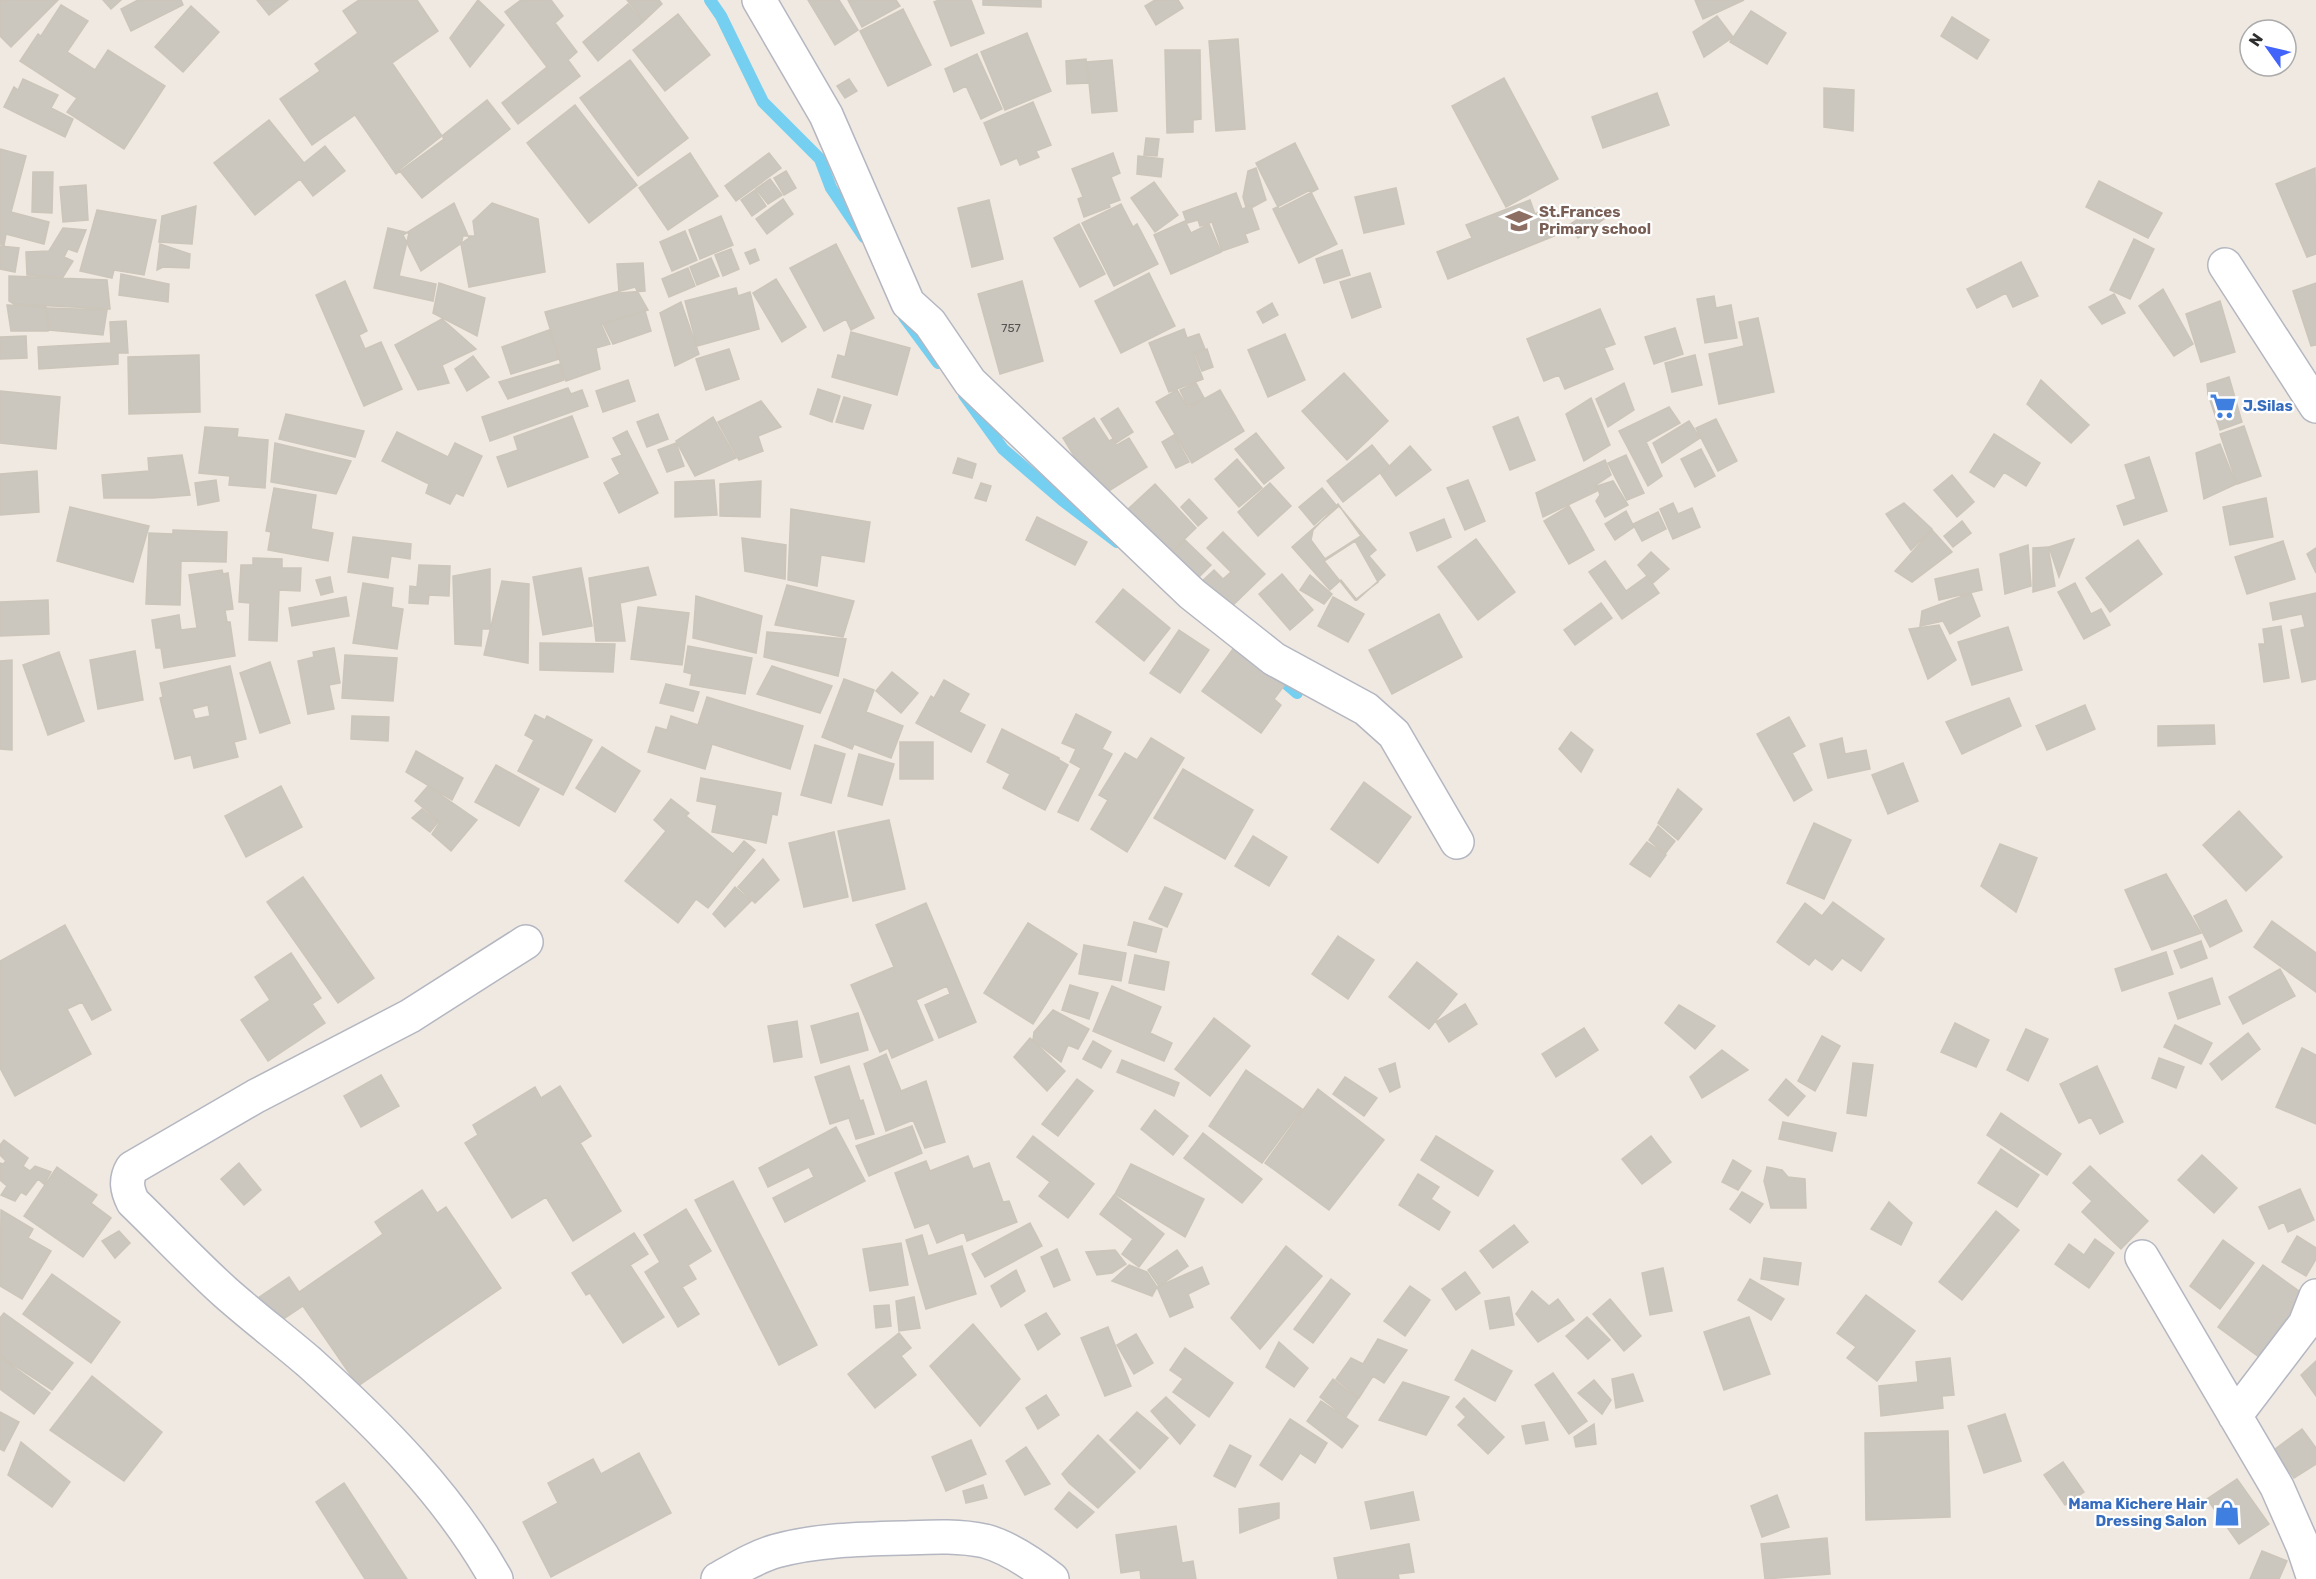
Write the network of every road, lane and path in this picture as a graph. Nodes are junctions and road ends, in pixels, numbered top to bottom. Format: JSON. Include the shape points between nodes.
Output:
{"nodes":[{"id":1,"x":759,"y":0,"type":"edge"},
{"id":2,"x":2225,"y":265,"type":"dead end"},
{"id":3,"x":2316,"y":406,"type":"edge"},
{"id":4,"x":1457,"y":842,"type":"dead end"},
{"id":5,"x":526,"y":942,"type":"dead end"},
{"id":6,"x":2142,"y":1257,"type":"dead end"},
{"id":7,"x":2316,"y":1296,"type":"edge"},
{"id":8,"x":2235,"y":1416,"type":"junction"},
{"id":9,"x":496,"y":1579,"type":"edge"},
{"id":10,"x":718,"y":1579,"type":"edge"},
{"id":11,"x":1052,"y":1579,"type":"edge"},
{"id":12,"x":2314,"y":1579,"type":"edge"}],
"edges":[{"from":1,"to":4,"type":"street","via":[[826,115],[908,303],[930,323],[970,382],[1192,594],[1274,659],[1366,710],[1394,734]]},
{"from":2,"to":3,"type":"street"},
{"from":5,"to":9,"type":"street","via":[[410,1016],[256,1096],[132,1168],[127,1177],[133,1202],[418,1468]]},
{"from":6,"to":8,"type":"street"},
{"from":7,"to":8,"type":"street","via":[[2305,1324]]},
{"from":8,"to":12,"type":"street","via":[[2277,1488],[2304,1546]]},
{"from":10,"to":11,"type":"street","via":[[774,1552],[806,1545],[941,1537],[985,1542],[1031,1563]]}]}
